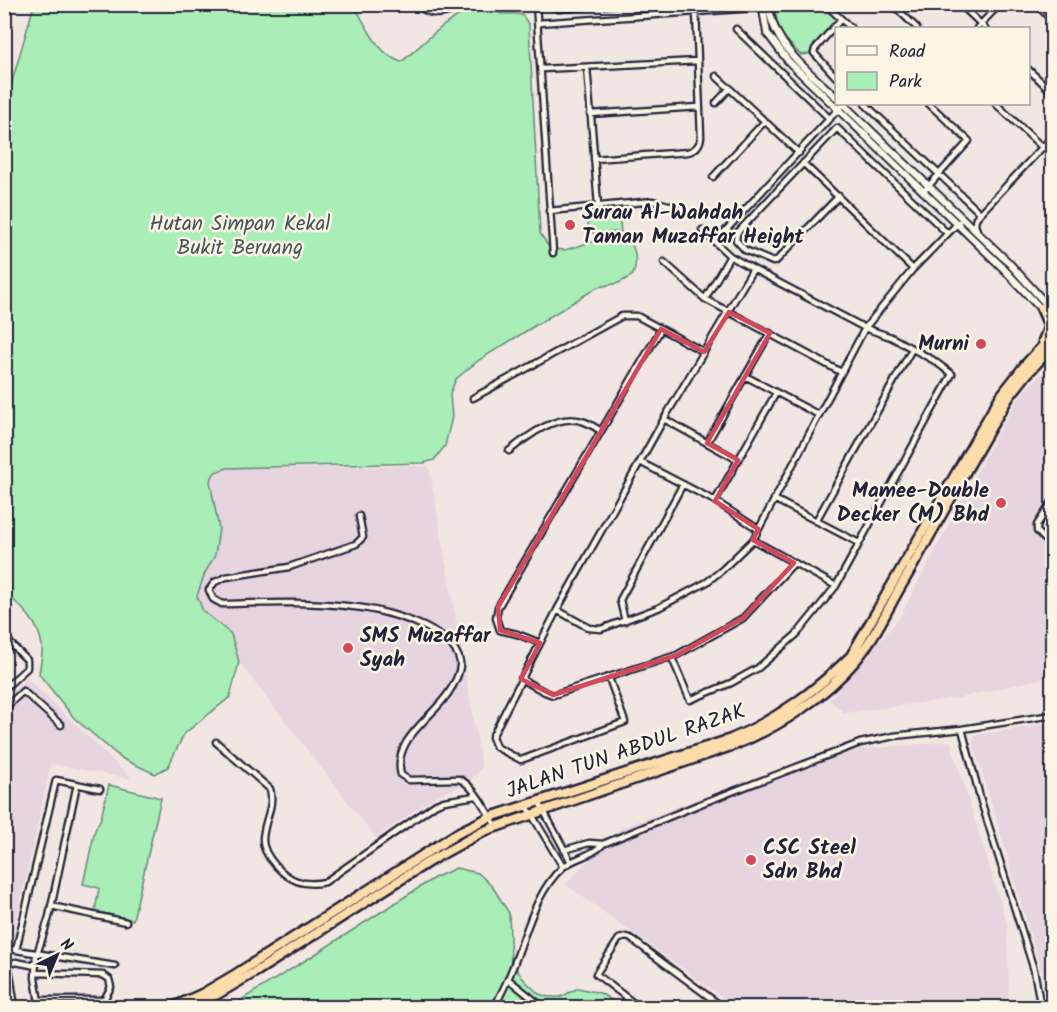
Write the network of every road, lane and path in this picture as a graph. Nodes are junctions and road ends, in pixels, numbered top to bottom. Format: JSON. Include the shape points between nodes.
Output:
{"nodes":[{"id":1,"x":417,"y":4,"type":"edge"},
{"id":2,"x":469,"y":4,"type":"edge"},
{"id":3,"x":536,"y":4,"type":"edge"},
{"id":4,"x":550,"y":4,"type":"edge"},
{"id":5,"x":615,"y":4,"type":"edge"},
{"id":6,"x":825,"y":4,"type":"edge"},
{"id":7,"x":892,"y":4,"type":"edge"},
{"id":8,"x":960,"y":4,"type":"edge"},
{"id":9,"x":1000,"y":4,"type":"edge"},
{"id":10,"x":1036,"y":4,"type":"edge"},
{"id":11,"x":766,"y":6,"type":"edge"},
{"id":12,"x":703,"y":8,"type":"edge"},
{"id":13,"x":711,"y":8,"type":"edge"},
{"id":14,"x":696,"y":11,"type":"junction"},
{"id":15,"x":1052,"y":19,"type":"edge"},
{"id":16,"x":841,"y":20,"type":"junction"},
{"id":17,"x":538,"y":22,"type":"junction"},
{"id":18,"x":850,"y":27,"type":"edge"},
{"id":19,"x":916,"y":27,"type":"edge"},
{"id":20,"x":981,"y":27,"type":"edge"},
{"id":21,"x":736,"y":29,"type":"dead end"},
{"id":22,"x":698,"y":61,"type":"junction"},
{"id":23,"x":587,"y":67,"type":"junction"},
{"id":24,"x":542,"y":69,"type":"junction"},
{"id":25,"x":1030,"y":70,"type":"edge"},
{"id":26,"x":835,"y":75,"type":"edge"},
{"id":27,"x":716,"y":76,"type":"dead end"},
{"id":28,"x":730,"y":88,"type":"junction"},
{"id":29,"x":1053,"y":92,"type":"edge"},
{"id":30,"x":835,"y":96,"type":"edge"},
{"id":31,"x":716,"y":103,"type":"dead end"},
{"id":32,"x":842,"y":105,"type":"edge"},
{"id":33,"x":844,"y":105,"type":"edge"},
{"id":34,"x":866,"y":105,"type":"edge"},
{"id":35,"x":930,"y":105,"type":"edge"},
{"id":36,"x":997,"y":105,"type":"edge"},
{"id":37,"x":699,"y":107,"type":"junction"},
{"id":38,"x":837,"y":110,"type":"junction"},
{"id":39,"x":591,"y":114,"type":"junction"},
{"id":40,"x":830,"y":119,"type":"junction"},
{"id":41,"x":765,"y":121,"type":"junction"},
{"id":42,"x":1053,"y":137,"type":"edge"},
{"id":43,"x":1042,"y":148,"type":"junction"},
{"id":44,"x":799,"y":153,"type":"junction"},
{"id":45,"x":594,"y":159,"type":"junction"},
{"id":46,"x":803,"y":163,"type":"junction"},
{"id":47,"x":939,"y":174,"type":"junction"},
{"id":48,"x":713,"y":177,"type":"dead end"},
{"id":49,"x":929,"y":185,"type":"junction"},
{"id":50,"x":924,"y":191,"type":"junction"},
{"id":51,"x":838,"y":196,"type":"junction"},
{"id":52,"x":597,"y":205,"type":"junction"},
{"id":53,"x":676,"y":207,"type":"dead end"},
{"id":54,"x":549,"y":211,"type":"junction"},
{"id":55,"x":980,"y":213,"type":"junction"},
{"id":56,"x":959,"y":221,"type":"junction"},
{"id":57,"x":702,"y":230,"type":"dead end"},
{"id":58,"x":947,"y":233,"type":"junction"},
{"id":59,"x":978,"y":233,"type":"junction"},
{"id":60,"x":715,"y":242,"type":"junction"},
{"id":61,"x":553,"y":253,"type":"dead end"},
{"id":62,"x":730,"y":256,"type":"junction"},
{"id":63,"x":664,"y":262,"type":"dead end"},
{"id":64,"x":753,"y":269,"type":"junction"},
{"id":65,"x":913,"y":269,"type":"junction"},
{"id":66,"x":705,"y":299,"type":"junction"},
{"id":67,"x":1048,"y":308,"type":"edge"},
{"id":68,"x":729,"y":312,"type":"junction"},
{"id":69,"x":1053,"y":321,"type":"edge"},
{"id":70,"x":865,"y":328,"type":"junction"},
{"id":71,"x":661,"y":329,"type":"junction"},
{"id":72,"x":770,"y":333,"type":"junction"},
{"id":73,"x":1053,"y":336,"type":"edge"},
{"id":74,"x":912,"y":349,"type":"junction"},
{"id":75,"x":1051,"y":350,"type":"edge"},
{"id":76,"x":1036,"y":351,"type":"junction"},
{"id":77,"x":704,"y":352,"type":"junction"},
{"id":78,"x":841,"y":372,"type":"junction"},
{"id":79,"x":745,"y":376,"type":"junction"},
{"id":80,"x":776,"y":393,"type":"junction"},
{"id":81,"x":473,"y":398,"type":"dead end"},
{"id":82,"x":819,"y":415,"type":"junction"},
{"id":83,"x":664,"y":419,"type":"junction"},
{"id":84,"x":601,"y":431,"type":"junction"},
{"id":85,"x":707,"y":443,"type":"junction"},
{"id":86,"x":509,"y":451,"type":"dead end"},
{"id":87,"x":738,"y":460,"type":"junction"},
{"id":88,"x":640,"y":462,"type":"junction"},
{"id":89,"x":683,"y":484,"type":"junction"},
{"id":90,"x":774,"y":499,"type":"junction"},
{"id":91,"x":715,"y":501,"type":"junction"},
{"id":92,"x":1053,"y":502,"type":"edge"},
{"id":93,"x":359,"y":516,"type":"dead end"},
{"id":94,"x":816,"y":520,"type":"junction"},
{"id":95,"x":758,"y":529,"type":"junction"},
{"id":96,"x":753,"y":540,"type":"junction"},
{"id":97,"x":859,"y":543,"type":"junction"},
{"id":98,"x":1053,"y":547,"type":"edge"},
{"id":99,"x":794,"y":563,"type":"junction"},
{"id":100,"x":836,"y":586,"type":"junction"},
{"id":101,"x":557,"y":610,"type":"junction"},
{"id":102,"x":625,"y":621,"type":"junction"},
{"id":103,"x":4,"y":637,"type":"edge"},
{"id":104,"x":540,"y":643,"type":"junction"},
{"id":105,"x":672,"y":658,"type":"junction"},
{"id":106,"x":609,"y":678,"type":"junction"},
{"id":107,"x":521,"y":679,"type":"junction"},
{"id":108,"x":4,"y":689,"type":"edge"},
{"id":109,"x":4,"y":709,"type":"edge"},
{"id":110,"x":1053,"y":715,"type":"edge"},
{"id":111,"x":61,"y":725,"type":"dead end"},
{"id":112,"x":962,"y":729,"type":"junction"},
{"id":113,"x":216,"y":742,"type":"dead end"},
{"id":114,"x":77,"y":784,"type":"junction"},
{"id":115,"x":100,"y":789,"type":"dead end"},
{"id":116,"x":476,"y":796,"type":"junction"},
{"id":117,"x":541,"y":806,"type":"junction"},
{"id":118,"x":529,"y":809,"type":"junction"},
{"id":119,"x":490,"y":817,"type":"junction"},
{"id":120,"x":496,"y":826,"type":"junction"},
{"id":121,"x":603,"y":844,"type":"junction"},
{"id":122,"x":564,"y":850,"type":"junction"},
{"id":123,"x":571,"y":862,"type":"junction"},
{"id":124,"x":563,"y":867,"type":"junction"},
{"id":125,"x":51,"y":906,"type":"junction"},
{"id":126,"x":126,"y":922,"type":"dead end"},
{"id":127,"x":5,"y":948,"type":"edge"},
{"id":128,"x":16,"y":950,"type":"junction"},
{"id":129,"x":36,"y":954,"type":"junction"},
{"id":130,"x":8,"y":964,"type":"junction"},
{"id":131,"x":36,"y":966,"type":"junction"},
{"id":132,"x":115,"y":966,"type":"dead end"},
{"id":133,"x":36,"y":973,"type":"junction"},
{"id":134,"x":508,"y":979,"type":"junction"},
{"id":135,"x":40,"y":1000,"type":"junction"},
{"id":136,"x":96,"y":1000,"type":"junction"},
{"id":137,"x":17,"y":1008,"type":"edge"},
{"id":138,"x":40,"y":1008,"type":"edge"},
{"id":139,"x":96,"y":1008,"type":"edge"},
{"id":140,"x":171,"y":1008,"type":"edge"},
{"id":141,"x":191,"y":1008,"type":"edge"},
{"id":142,"x":494,"y":1008,"type":"edge"},
{"id":143,"x":544,"y":1008,"type":"edge"},
{"id":144,"x":640,"y":1008,"type":"edge"},
{"id":145,"x":724,"y":1008,"type":"edge"},
{"id":146,"x":1041,"y":1008,"type":"edge"}],
"edges":[{"from":1,"to":2,"type":"street","via":[[428,13],[440,15]]},
{"from":3,"to":17,"type":"street"},
{"from":4,"to":5,"type":"street","via":[[559,9]]},
{"from":6,"to":16,"type":"street"},
{"from":7,"to":19,"type":"street"},
{"from":8,"to":20,"type":"street"},
{"from":9,"to":20,"type":"street"},
{"from":10,"to":15,"type":"street"},
{"from":11,"to":13,"type":"street"},
{"from":11,"to":30,"type":"main road","via":[[772,25],[793,56]]},
{"from":11,"to":38,"type":"main road","via":[[764,28],[772,43]]},
{"from":12,"to":13,"type":"street"},
{"from":12,"to":14,"type":"street"},
{"from":14,"to":17,"type":"street"},
{"from":14,"to":22,"type":"street"},
{"from":16,"to":18,"type":"street"},
{"from":16,"to":26,"type":"street","via":[[814,53]]},
{"from":17,"to":24,"type":"street"},
{"from":21,"to":40,"type":"street"},
{"from":22,"to":23,"type":"street"},
{"from":22,"to":37,"type":"street"},
{"from":23,"to":24,"type":"street"},
{"from":23,"to":39,"type":"street"},
{"from":24,"to":54,"type":"street"},
{"from":25,"to":29,"type":"street"},
{"from":27,"to":28,"type":"street"},
{"from":28,"to":31,"type":"street"},
{"from":28,"to":41,"type":"street"},
{"from":32,"to":38,"type":"street"},
{"from":33,"to":49,"type":"main road"},
{"from":34,"to":47,"type":"street"},
{"from":35,"to":47,"type":"street","via":[[969,141]]},
{"from":36,"to":43,"type":"street"},
{"from":37,"to":39,"type":"street"},
{"from":37,"to":45,"type":"street","via":[[700,142],[692,151]]},
{"from":38,"to":40,"type":"street"},
{"from":38,"to":50,"type":"main road"},
{"from":39,"to":45,"type":"street"},
{"from":40,"to":44,"type":"street"},
{"from":41,"to":44,"type":"street"},
{"from":41,"to":48,"type":"street"},
{"from":42,"to":43,"type":"street"},
{"from":43,"to":55,"type":"street"},
{"from":44,"to":60,"type":"street"},
{"from":45,"to":52,"type":"street"},
{"from":46,"to":51,"type":"street"},
{"from":46,"to":51,"type":"street","via":[[737,233],[736,240],[742,248],[773,262],[779,259]]},
{"from":46,"to":58,"type":"street","via":[[837,128]]},
{"from":47,"to":49,"type":"street"},
{"from":47,"to":55,"type":"street"},
{"from":49,"to":50,"type":"street"},
{"from":49,"to":56,"type":"main road"},
{"from":50,"to":56,"type":"main road"},
{"from":51,"to":65,"type":"street"},
{"from":52,"to":53,"type":"street","via":[[652,201]]},
{"from":52,"to":54,"type":"street"},
{"from":54,"to":61,"type":"street"},
{"from":55,"to":59,"type":"street","via":[[975,221]]},
{"from":56,"to":58,"type":"street"},
{"from":56,"to":59,"type":"main road"},
{"from":56,"to":67,"type":"main road"},
{"from":57,"to":60,"type":"street"},
{"from":58,"to":65,"type":"street"},
{"from":59,"to":67,"type":"main road"},
{"from":60,"to":62,"type":"street"},
{"from":62,"to":64,"type":"street"},
{"from":62,"to":66,"type":"street"},
{"from":63,"to":66,"type":"street"},
{"from":64,"to":68,"type":"street"},
{"from":64,"to":70,"type":"street"},
{"from":65,"to":70,"type":"street"},
{"from":66,"to":68,"type":"street"},
{"from":67,"to":69,"type":"main road"},
{"from":67,"to":76,"type":"highway","via":[[1048,330]]},
{"from":68,"to":72,"type":"street"},
{"from":68,"to":77,"type":"street"},
{"from":70,"to":74,"type":"street"},
{"from":70,"to":78,"type":"street"},
{"from":71,"to":77,"type":"street"},
{"from":71,"to":81,"type":"street","via":[[637,316],[622,316]]},
{"from":71,"to":84,"type":"street"},
{"from":72,"to":78,"type":"street"},
{"from":72,"to":79,"type":"street"},
{"from":73,"to":76,"type":"highway","name":"JALAN TUN ABDUL RAZAK"},
{"from":74,"to":94,"type":"street"},
{"from":74,"to":97,"type":"street","via":[[950,371],[951,378]]},
{"from":75,"to":117,"type":"highway","name":"JALAN TUN ABDUL RAZAK","via":[[1009,397],[877,627],[857,659],[835,681],[787,720],[756,737]]},
{"from":76,"to":117,"type":"highway","name":"JALAN TUN ABDUL RAZAK","via":[[1000,397],[871,623],[850,656],[830,676],[778,716],[731,739]]},
{"from":77,"to":83,"type":"street"},
{"from":78,"to":82,"type":"street"},
{"from":79,"to":80,"type":"street"},
{"from":79,"to":85,"type":"street"},
{"from":80,"to":82,"type":"street"},
{"from":80,"to":87,"type":"street"},
{"from":82,"to":90,"type":"street"},
{"from":83,"to":85,"type":"street"},
{"from":83,"to":88,"type":"street"},
{"from":84,"to":86,"type":"street","via":[[585,422],[567,419],[531,434]]},
{"from":84,"to":104,"type":"street","via":[[498,607],[500,630]]},
{"from":85,"to":87,"type":"street"},
{"from":87,"to":91,"type":"street"},
{"from":88,"to":89,"type":"street"},
{"from":88,"to":101,"type":"street"},
{"from":89,"to":91,"type":"street"},
{"from":89,"to":102,"type":"street","via":[[620,600]]},
{"from":90,"to":94,"type":"street"},
{"from":90,"to":95,"type":"street"},
{"from":91,"to":95,"type":"street"},
{"from":92,"to":98,"type":"street","via":[[1036,531]]},
{"from":93,"to":116,"type":"street","via":[[363,537],[356,544],[289,567],[226,577],[209,590],[222,604],[357,607],[409,620],[439,634],[455,650],[460,664],[457,676],[449,693],[405,744],[398,763],[401,775],[409,780],[463,781]]},
{"from":94,"to":97,"type":"street"},
{"from":95,"to":96,"type":"street"},
{"from":96,"to":99,"type":"street"},
{"from":96,"to":102,"type":"street","via":[[707,582]]},
{"from":97,"to":100,"type":"street"},
{"from":99,"to":100,"type":"street"},
{"from":99,"to":105,"type":"street","via":[[743,618]]},
{"from":100,"to":105,"type":"street","via":[[797,634],[758,668],[731,683],[690,700]]},
{"from":101,"to":102,"type":"street","via":[[589,628],[601,629]]},
{"from":101,"to":104,"type":"street"},
{"from":103,"to":108,"type":"street","via":[[28,664]]},
{"from":104,"to":107,"type":"street"},
{"from":105,"to":106,"type":"street"},
{"from":106,"to":107,"type":"street","via":[[554,695]]},
{"from":106,"to":107,"type":"street","via":[[625,722],[521,760],[496,747],[492,737]]},
{"from":109,"to":111,"type":"street","via":[[23,691]]},
{"from":110,"to":112,"type":"street"},
{"from":112,"to":121,"type":"street","via":[[894,735],[848,747]]},
{"from":112,"to":146,"type":"street","via":[[1034,970]]},
{"from":113,"to":116,"type":"street","via":[[270,789],[263,844],[279,868],[296,881],[325,882],[435,804]]},
{"from":114,"to":115,"type":"street"},
{"from":114,"to":125,"type":"street"},
{"from":114,"to":128,"type":"street","via":[[56,780]]},
{"from":116,"to":119,"type":"street"},
{"from":117,"to":118,"type":"highway","name":"JALAN TUN ABDUL RAZAK"},
{"from":117,"to":122,"type":"street"},
{"from":118,"to":119,"type":"highway","name":"JALAN TUN ABDUL RAZAK"},
{"from":118,"to":120,"type":"highway","name":"JALAN TUN ABDUL RAZAK"},
{"from":118,"to":124,"type":"street"},
{"from":119,"to":120,"type":"street"},
{"from":119,"to":140,"type":"highway","name":"JALAN TUN ABDUL RAZAK","via":[[461,831],[237,974]]},
{"from":120,"to":141,"type":"highway","name":"JALAN TUN ABDUL RAZAK","via":[[433,859],[257,971]]},
{"from":121,"to":122,"type":"street","via":[[589,843]]},
{"from":121,"to":123,"type":"street"},
{"from":122,"to":123,"type":"street"},
{"from":123,"to":124,"type":"street"},
{"from":124,"to":134,"type":"street","via":[[540,900]]},
{"from":125,"to":126,"type":"street"},
{"from":125,"to":129,"type":"street"},
{"from":127,"to":128,"type":"street"},
{"from":127,"to":130,"type":"street"},
{"from":128,"to":129,"type":"street"},
{"from":129,"to":131,"type":"street"},
{"from":129,"to":132,"type":"street"},
{"from":130,"to":131,"type":"street"},
{"from":130,"to":137,"type":"street"},
{"from":131,"to":133,"type":"street"},
{"from":133,"to":135,"type":"street"},
{"from":133,"to":136,"type":"street","via":[[106,976],[110,992]]},
{"from":134,"to":142,"type":"street"},
{"from":134,"to":143,"type":"street"},
{"from":135,"to":136,"type":"street"},
{"from":135,"to":138,"type":"street"},
{"from":136,"to":139,"type":"street"},
{"from":144,"to":145,"type":"street","via":[[596,974],[622,937],[630,938]]}]}
